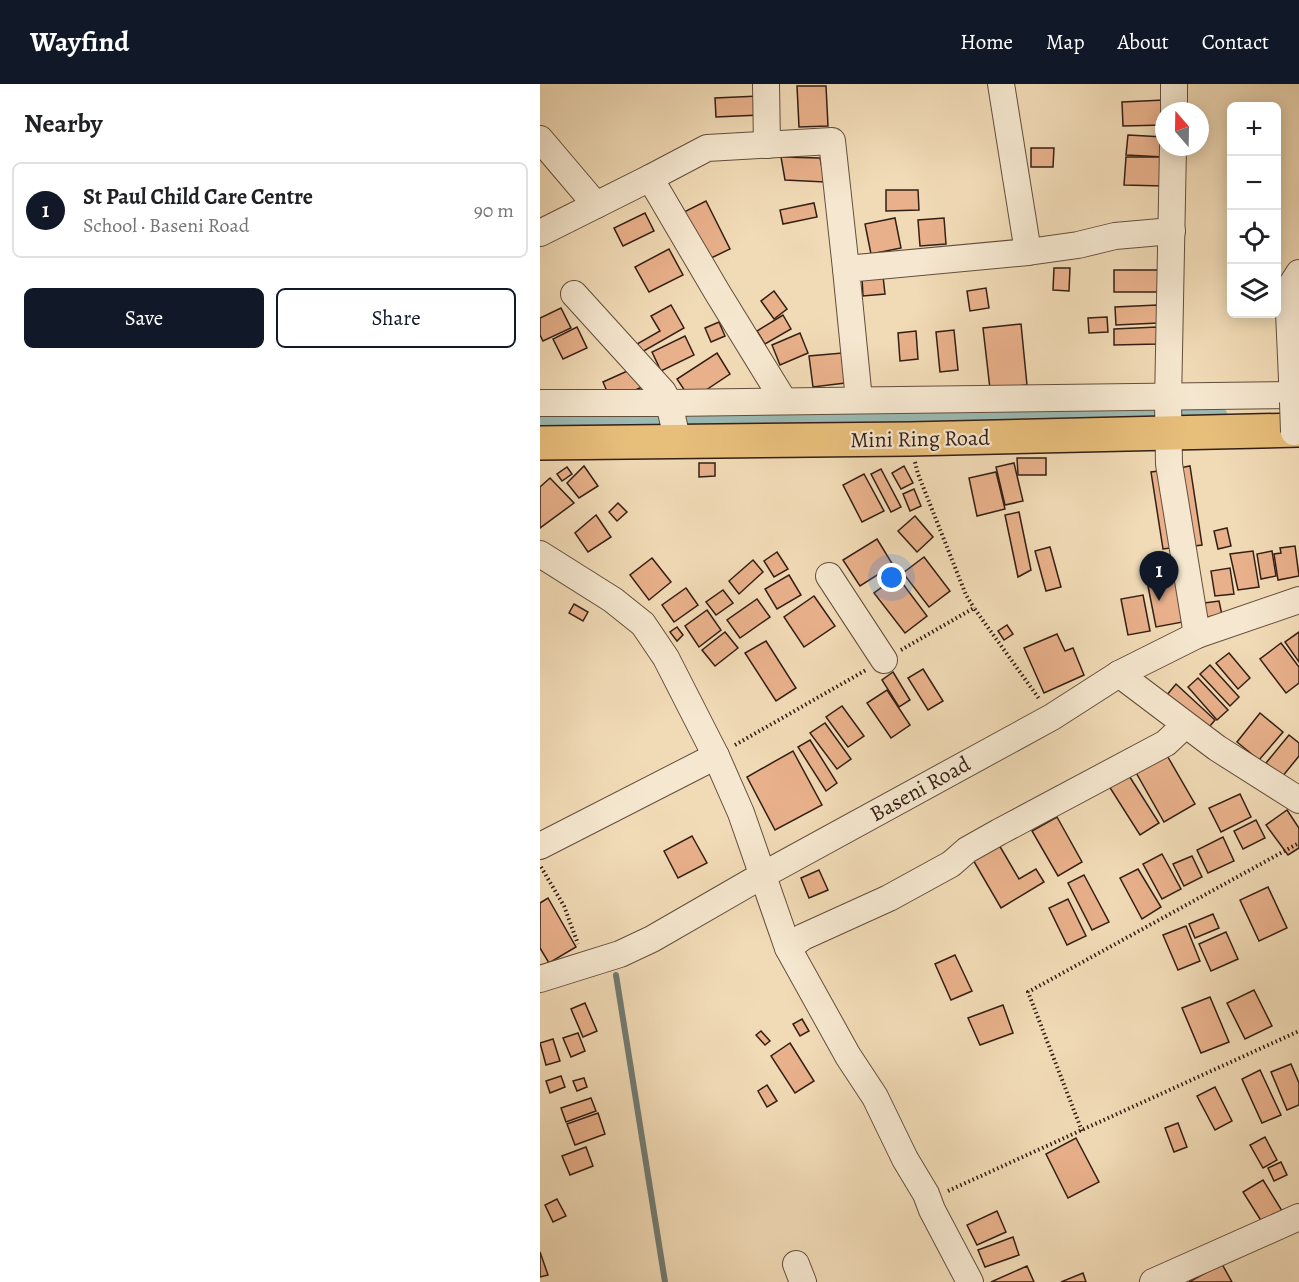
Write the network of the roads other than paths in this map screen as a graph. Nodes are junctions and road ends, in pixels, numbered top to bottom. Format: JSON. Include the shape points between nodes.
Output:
{"nodes":[{"id":1,"x":766,"y":84,"type":"edge"},
{"id":2,"x":1001,"y":84,"type":"edge"},
{"id":3,"x":1174,"y":84,"type":"edge"},
{"id":4,"x":1174,"y":102,"type":"edge"},
{"id":5,"x":540,"y":140,"type":"edge"},
{"id":6,"x":767,"y":145,"type":"junction"},
{"id":7,"x":1173,"y":156,"type":"edge"},
{"id":8,"x":650,"y":178,"type":"junction"},
{"id":9,"x":596,"y":205,"type":"junction"},
{"id":10,"x":1172,"y":231,"type":"junction"},
{"id":11,"x":540,"y":233,"type":"edge"},
{"id":12,"x":1028,"y":252,"type":"junction"},
{"id":13,"x":846,"y":269,"type":"junction"},
{"id":14,"x":1299,"y":273,"type":"edge"},
{"id":15,"x":574,"y":294,"type":"dead end"},
{"id":16,"x":859,"y":400,"type":"junction"},
{"id":17,"x":784,"y":401,"type":"junction"},
{"id":18,"x":540,"y":403,"type":"edge"},
{"id":19,"x":1295,"y":414,"type":"edge"},
{"id":20,"x":1168,"y":415,"type":"junction"},
{"id":21,"x":674,"y":423,"type":"junction"},
{"id":22,"x":540,"y":443,"type":"edge"},
{"id":23,"x":540,"y":555,"type":"edge"},
{"id":24,"x":829,"y":576,"type":"dead end"},
{"id":25,"x":1299,"y":600,"type":"edge"},
{"id":26,"x":1197,"y":635,"type":"junction"},
{"id":27,"x":884,"y":660,"type":"dead end"},
{"id":28,"x":1119,"y":674,"type":"junction"},
{"id":29,"x":1185,"y":725,"type":"junction"},
{"id":30,"x":716,"y":756,"type":"junction"},
{"id":31,"x":1299,"y":800,"type":"edge"},
{"id":32,"x":540,"y":846,"type":"edge"},
{"id":33,"x":763,"y":875,"type":"junction"},
{"id":34,"x":788,"y":948,"type":"junction"},
{"id":35,"x":540,"y":979,"type":"edge"},
{"id":36,"x":1299,"y":1217,"type":"edge"},
{"id":37,"x":970,"y":1282,"type":"edge"},
{"id":38,"x":1153,"y":1282,"type":"edge"}],
"edges":[{"from":1,"to":6,"type":"street"},
{"from":2,"to":12,"type":"street"},
{"from":3,"to":4,"type":"street"},
{"from":5,"to":9,"type":"street"},
{"from":6,"to":8,"type":"street","via":[[707,148]]},
{"from":6,"to":13,"type":"street","via":[[832,141]]},
{"from":7,"to":10,"type":"street"},
{"from":8,"to":9,"type":"street"},
{"from":8,"to":17,"type":"street"},
{"from":9,"to":11,"type":"street"},
{"from":10,"to":12,"type":"street","via":[[1115,236]]},
{"from":10,"to":20,"type":"street"},
{"from":12,"to":13,"type":"street"},
{"from":13,"to":16,"type":"street"},
{"from":14,"to":19,"type":"street","via":[[1288,290]]},
{"from":15,"to":21,"type":"street","via":[[663,392]]},
{"from":16,"to":17,"type":"street"},
{"from":16,"to":20,"type":"street"},
{"from":17,"to":21,"type":"street"},
{"from":18,"to":21,"type":"street"},
{"from":19,"to":20,"type":"main road","name":"Mini Ring Road"},
{"from":20,"to":21,"type":"main road","name":"Mini Ring Road","via":[[910,439]]},
{"from":20,"to":26,"type":"street","via":[[1169,464]]},
{"from":21,"to":22,"type":"main road","name":"Mini Ring Road"},
{"from":23,"to":30,"type":"street","via":[[613,600],[643,624],[666,658]]},
{"from":24,"to":27,"type":"street"},
{"from":25,"to":26,"type":"street","name":"Baseni Road"},
{"from":26,"to":28,"type":"street","name":"Baseni Road"},
{"from":28,"to":29,"type":"street"},
{"from":28,"to":33,"type":"street","name":"Baseni Road","via":[[1052,717]]},
{"from":29,"to":31,"type":"street"},
{"from":29,"to":34,"type":"street","via":[[1166,743],[967,850],[951,864]]},
{"from":30,"to":32,"type":"street"},
{"from":30,"to":33,"type":"street"},
{"from":33,"to":34,"type":"street"},
{"from":33,"to":35,"type":"street","name":"Baseni Road","via":[[620,954]]},
{"from":34,"to":37,"type":"street","via":[[874,1097]]},
{"from":36,"to":38,"type":"street"}]}
